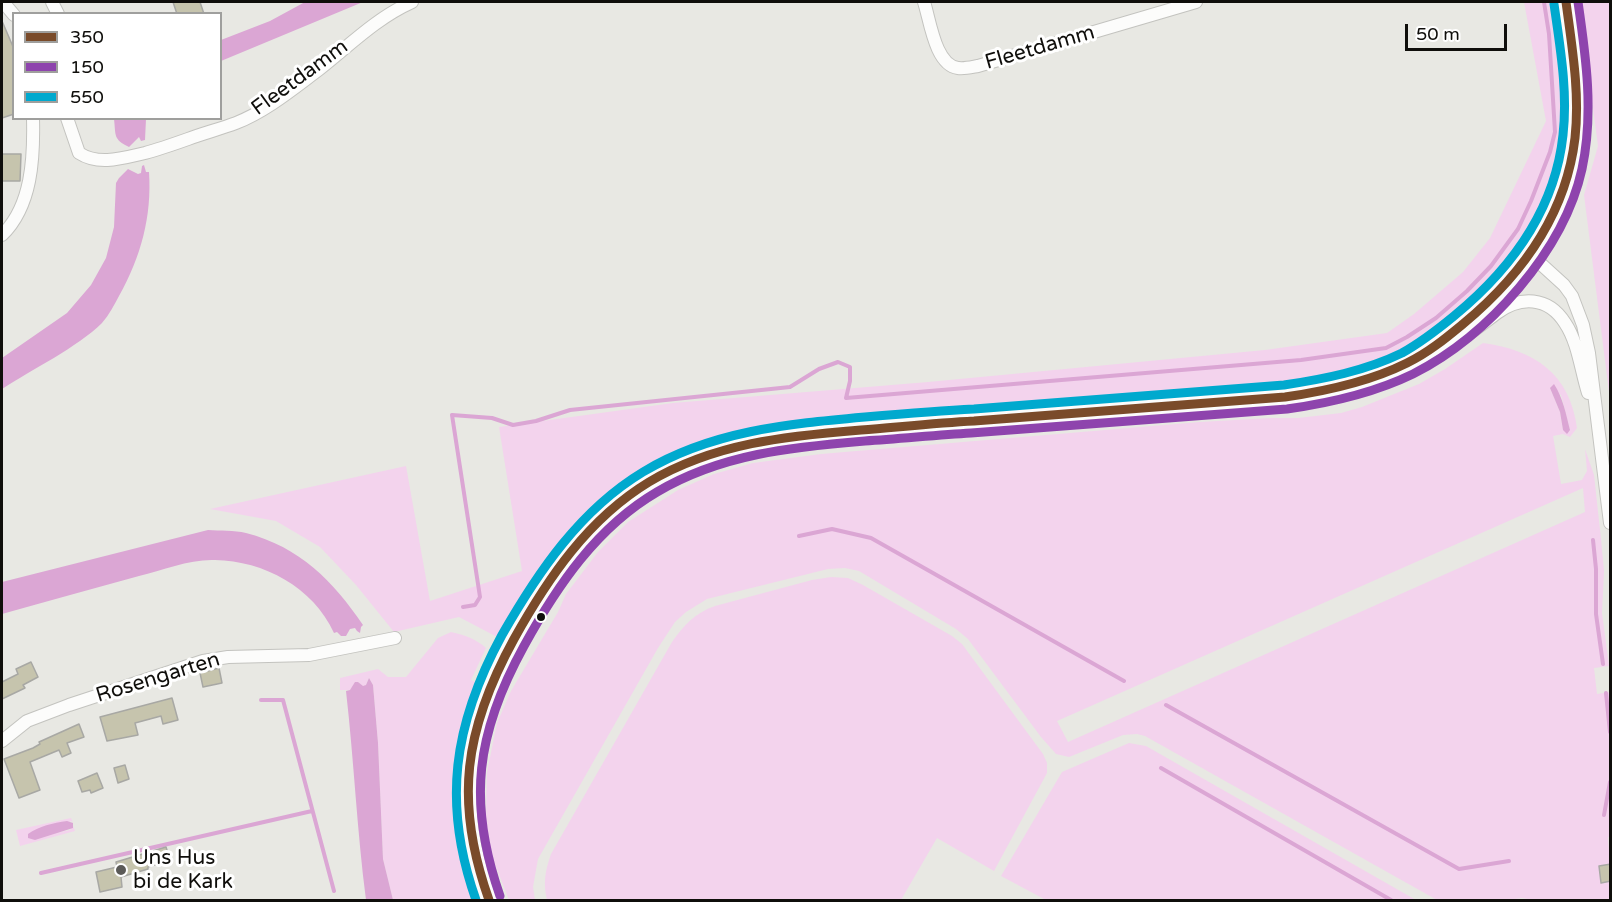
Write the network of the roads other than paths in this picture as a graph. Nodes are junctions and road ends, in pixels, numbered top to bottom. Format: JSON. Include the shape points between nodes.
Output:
{"nodes":[{"id":1,"x":412,"y":2,"type":"edge"},
{"id":2,"x":924,"y":2,"type":"edge"},
{"id":3,"x":1196,"y":2,"type":"edge"},
{"id":4,"x":1566,"y":2,"type":"edge"},
{"id":5,"x":33,"y":120,"type":"edge"},
{"id":6,"x":68,"y":120,"type":"edge"},
{"id":7,"x":2,"y":236,"type":"edge"},
{"id":8,"x":1531,"y":255,"type":"junction"},
{"id":9,"x":1431,"y":350,"type":"junction"},
{"id":10,"x":1598,"y":429,"type":"junction"},
{"id":11,"x":1611,"y":524,"type":"edge"},
{"id":12,"x":395,"y":638,"type":"dead end"},
{"id":13,"x":2,"y":741,"type":"edge"},
{"id":14,"x":489,"y":900,"type":"edge"}],
"edges":[{"from":1,"to":6,"type":"street","name":"Fleetdamm","via":[[364,31],[279,99],[237,122],[152,151],[99,160],[79,153]]},
{"from":2,"to":3,"type":"street","name":"Fleetdamm","via":[[938,50],[945,62],[957,68],[978,66]]},
{"from":4,"to":8,"type":"main road","via":[[1577,111],[1572,156],[1558,202]]},
{"from":5,"to":7,"type":"street","via":[[32,166],[25,198]]},
{"from":8,"to":9,"type":"main road","via":[[1491,300]]},
{"from":8,"to":10,"type":"street","via":[[1564,285],[1578,311],[1589,353]]},
{"from":9,"to":10,"type":"street","via":[[1455,343],[1516,302],[1546,305],[1565,323],[1574,344]]},
{"from":9,"to":14,"type":"main road","via":[[1350,386],[1307,394],[759,440],[682,464],[645,485],[583,536],[554,574],[501,662],[479,714],[469,764],[467,810],[473,853]]},
{"from":10,"to":11,"type":"street"},
{"from":12,"to":13,"type":"street","name":"Rosengarten","via":[[309,655],[203,661],[37,717]]}]}
